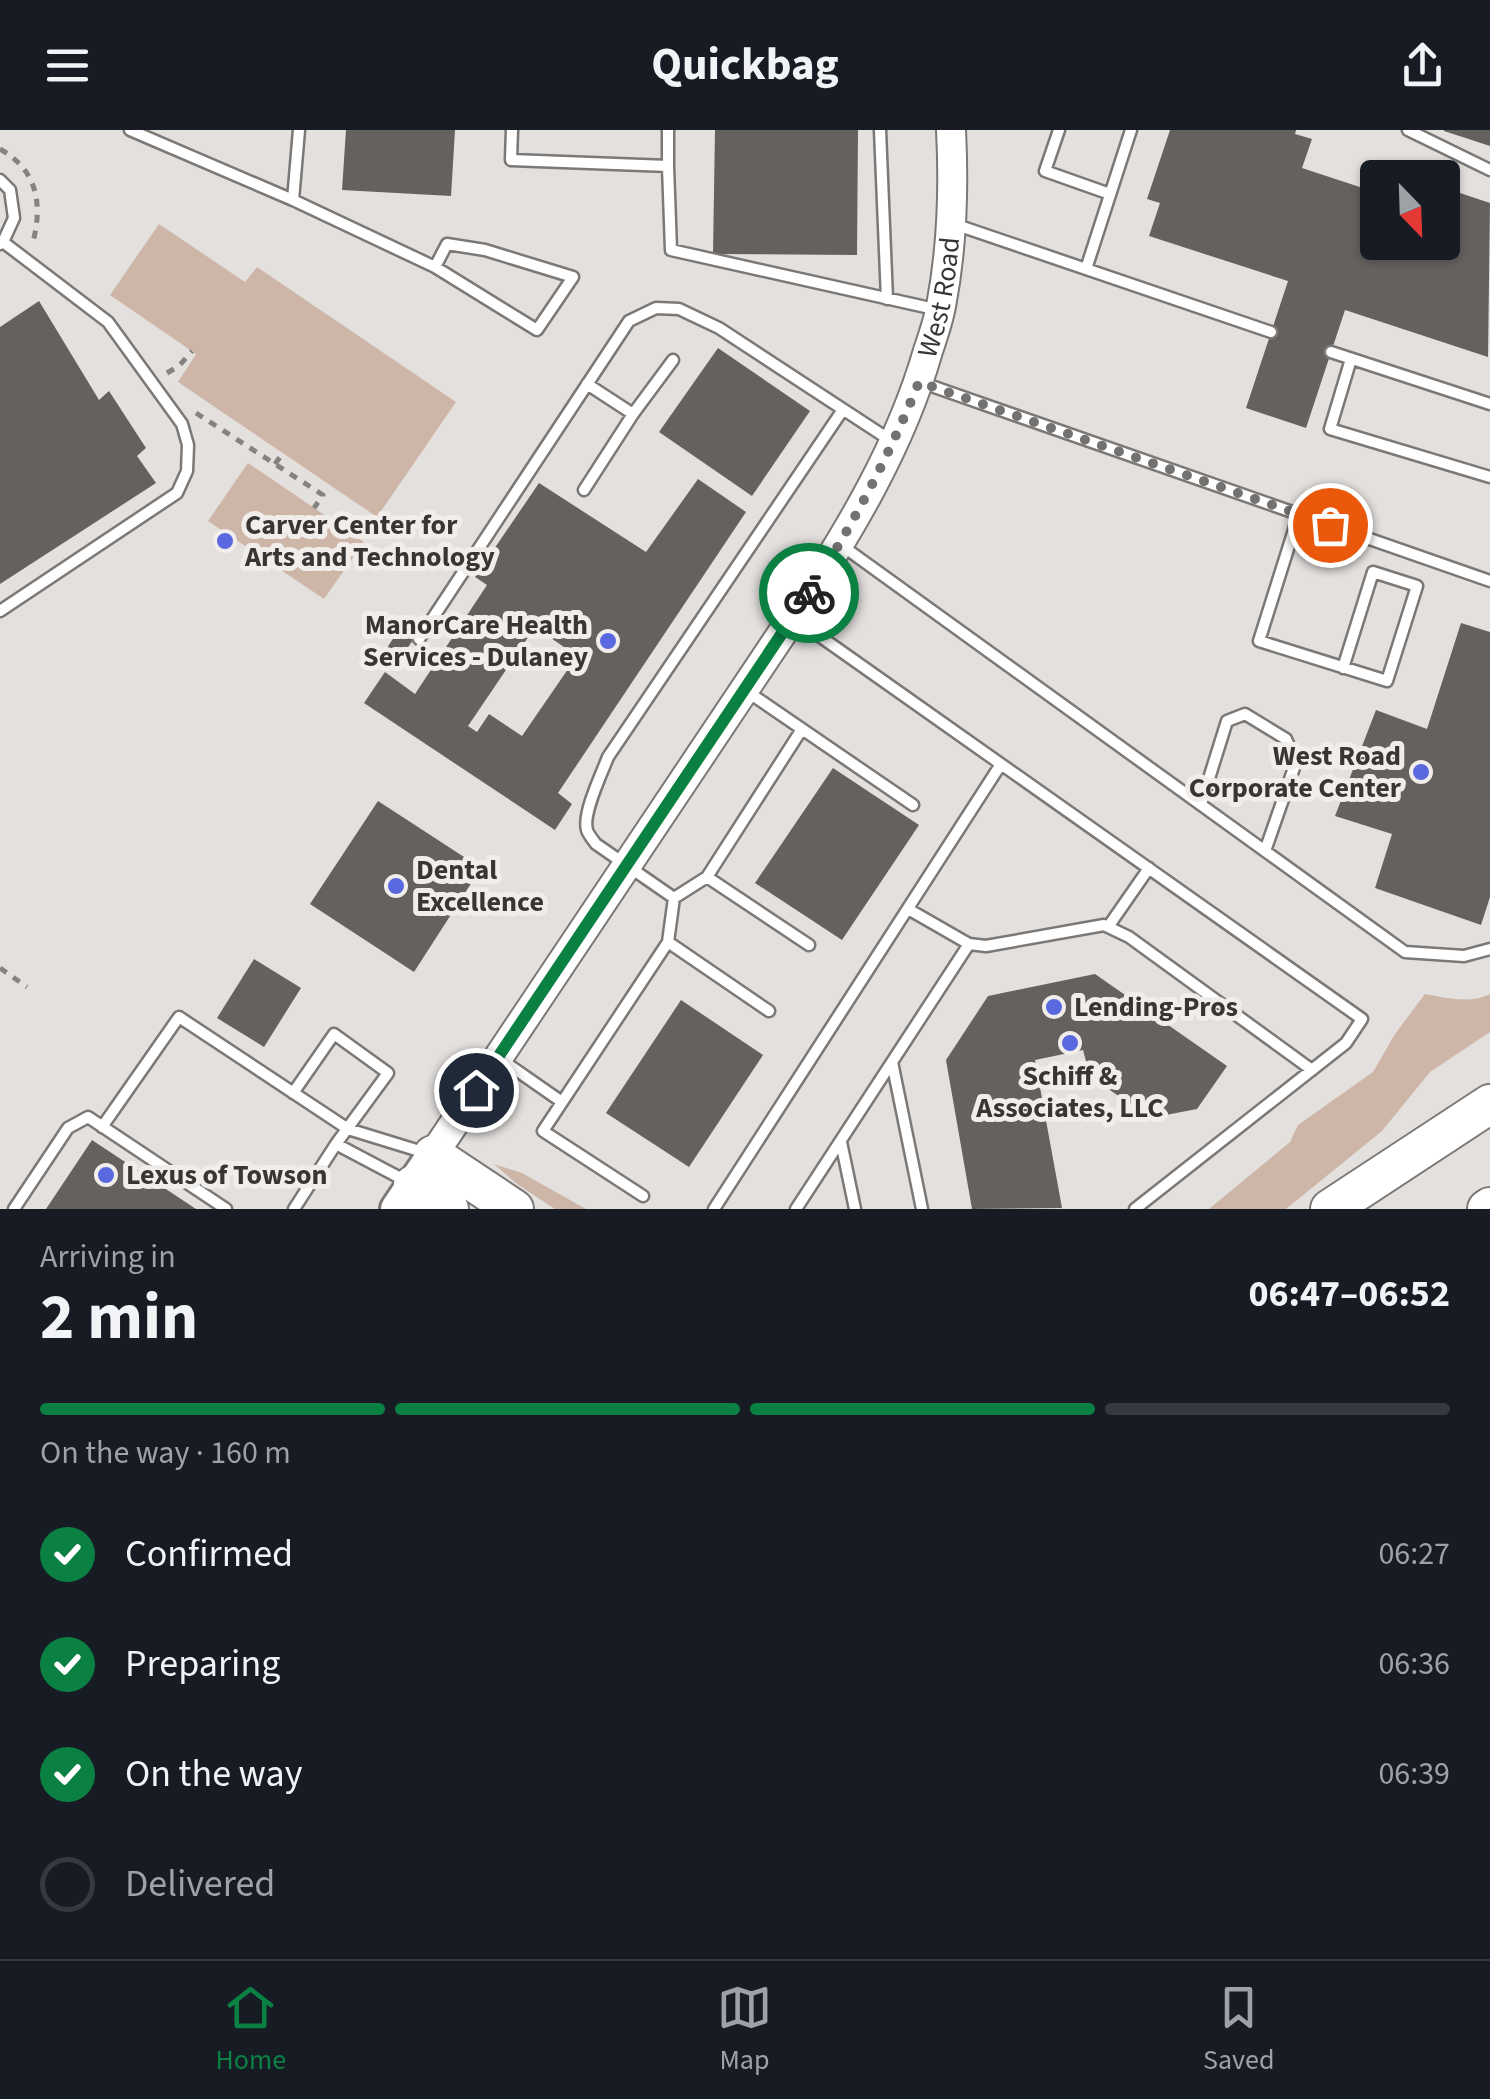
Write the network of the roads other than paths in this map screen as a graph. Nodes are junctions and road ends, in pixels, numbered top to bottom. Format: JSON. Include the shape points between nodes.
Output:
{"nodes":[{"id":1,"x":130,"y":130,"type":"edge"},
{"id":2,"x":299,"y":130,"type":"edge"},
{"id":3,"x":512,"y":130,"type":"edge"},
{"id":4,"x":668,"y":130,"type":"edge"},
{"id":5,"x":880,"y":130,"type":"edge"},
{"id":6,"x":950,"y":130,"type":"edge"},
{"id":7,"x":1059,"y":130,"type":"edge"},
{"id":8,"x":1131,"y":130,"type":"edge"},
{"id":9,"x":1408,"y":130,"type":"edge"},
{"id":10,"x":668,"y":166,"type":"junction"},
{"id":11,"x":1490,"y":170,"type":"edge"},
{"id":12,"x":0,"y":180,"type":"edge"},
{"id":13,"x":1110,"y":194,"type":"junction"},
{"id":14,"x":293,"y":200,"type":"junction"},
{"id":15,"x":950,"y":223,"type":"junction"},
{"id":16,"x":2,"y":243,"type":"edge"},
{"id":17,"x":435,"y":267,"type":"junction"},
{"id":18,"x":1086,"y":269,"type":"junction"},
{"id":19,"x":887,"y":299,"type":"junction"},
{"id":20,"x":940,"y":311,"type":"junction"},
{"id":21,"x":1271,"y":332,"type":"dead end"},
{"id":22,"x":1331,"y":352,"type":"dead end"},
{"id":23,"x":1351,"y":358,"type":"junction"},
{"id":24,"x":673,"y":360,"type":"dead end"},
{"id":25,"x":919,"y":382,"type":"junction"},
{"id":26,"x":587,"y":384,"type":"junction"},
{"id":27,"x":1490,"y":404,"type":"edge"},
{"id":28,"x":842,"y":411,"type":"junction"},
{"id":29,"x":634,"y":414,"type":"junction"},
{"id":30,"x":894,"y":443,"type":"junction"},
{"id":31,"x":1490,"y":478,"type":"edge"},
{"id":32,"x":584,"y":490,"type":"dead end"},
{"id":33,"x":1298,"y":514,"type":"junction"},
{"id":34,"x":840,"y":545,"type":"junction"},
{"id":35,"x":1490,"y":581,"type":"edge"},
{"id":36,"x":0,"y":611,"type":"edge"},
{"id":37,"x":793,"y":618,"type":"junction"},
{"id":38,"x":419,"y":639,"type":"dead end"},
{"id":39,"x":1343,"y":668,"type":"junction"},
{"id":40,"x":744,"y":690,"type":"junction"},
{"id":41,"x":802,"y":729,"type":"junction"},
{"id":42,"x":1001,"y":764,"type":"junction"},
{"id":43,"x":1201,"y":804,"type":"junction"},
{"id":44,"x":913,"y":805,"type":"dead end"},
{"id":45,"x":1265,"y":851,"type":"junction"},
{"id":46,"x":626,"y":866,"type":"junction"},
{"id":47,"x":1148,"y":868,"type":"junction"},
{"id":48,"x":707,"y":877,"type":"junction"},
{"id":49,"x":674,"y":898,"type":"junction"},
{"id":50,"x":908,"y":909,"type":"junction"},
{"id":51,"x":1108,"y":927,"type":"junction"},
{"id":52,"x":668,"y":942,"type":"junction"},
{"id":53,"x":969,"y":944,"type":"junction"},
{"id":54,"x":809,"y":945,"type":"dead end"},
{"id":55,"x":1490,"y":950,"type":"edge"},
{"id":56,"x":769,"y":1012,"type":"dead end"},
{"id":57,"x":498,"y":1058,"type":"junction"},
{"id":58,"x":892,"y":1062,"type":"junction"},
{"id":59,"x":1312,"y":1070,"type":"junction"},
{"id":60,"x":292,"y":1093,"type":"junction"},
{"id":61,"x":562,"y":1102,"type":"junction"},
{"id":62,"x":1490,"y":1104,"type":"edge"},
{"id":63,"x":1490,"y":1122,"type":"edge"},
{"id":64,"x":102,"y":1127,"type":"junction"},
{"id":65,"x":348,"y":1129,"type":"junction"},
{"id":66,"x":840,"y":1141,"type":"junction"},
{"id":67,"x":336,"y":1144,"type":"junction"},
{"id":68,"x":414,"y":1183,"type":"edge"},
{"id":69,"x":642,"y":1196,"type":"dead end"},
{"id":70,"x":14,"y":1209,"type":"edge"},
{"id":71,"x":226,"y":1209,"type":"edge"},
{"id":72,"x":294,"y":1209,"type":"edge"},
{"id":73,"x":449,"y":1209,"type":"edge"},
{"id":74,"x":514,"y":1209,"type":"edge"},
{"id":75,"x":714,"y":1209,"type":"edge"},
{"id":76,"x":796,"y":1209,"type":"edge"},
{"id":77,"x":855,"y":1209,"type":"edge"},
{"id":78,"x":922,"y":1209,"type":"edge"},
{"id":79,"x":1135,"y":1209,"type":"edge"},
{"id":80,"x":1330,"y":1209,"type":"edge"},
{"id":81,"x":1371,"y":1209,"type":"edge"}],
"edges":[{"from":1,"to":14,"type":"lane"},
{"from":2,"to":14,"type":"lane"},
{"from":3,"to":10,"type":"lane","via":[[511,160]]},
{"from":4,"to":10,"type":"lane"},
{"from":5,"to":19,"type":"lane"},
{"from":6,"to":15,"type":"street","name":"West Road"},
{"from":7,"to":13,"type":"lane","via":[[1044,171]]},
{"from":8,"to":13,"type":"lane"},
{"from":9,"to":11,"type":"lane"},
{"from":10,"to":19,"type":"lane","via":[[670,250]]},
{"from":12,"to":16,"type":"lane","via":[[10,190],[14,218]]},
{"from":13,"to":18,"type":"lane"},
{"from":14,"to":17,"type":"lane"},
{"from":15,"to":18,"type":"lane"},
{"from":15,"to":20,"type":"street","name":"West Road"},
{"from":16,"to":36,"type":"lane","via":[[108,322],[182,424],[188,445],[177,493]]},
{"from":17,"to":17,"type":"lane","via":[[537,330],[573,277],[447,244]]},
{"from":18,"to":21,"type":"lane"},
{"from":19,"to":20,"type":"lane"},
{"from":20,"to":25,"type":"street","name":"West Road"},
{"from":22,"to":23,"type":"lane"},
{"from":23,"to":27,"type":"lane"},
{"from":23,"to":31,"type":"lane","via":[[1330,428]]},
{"from":24,"to":29,"type":"lane"},
{"from":25,"to":30,"type":"street","name":"West Road"},
{"from":25,"to":33,"type":"lane"},
{"from":26,"to":28,"type":"lane","via":[[629,321],[656,308],[679,308]]},
{"from":26,"to":29,"type":"lane"},
{"from":26,"to":38,"type":"lane"},
{"from":28,"to":30,"type":"lane"},
{"from":28,"to":46,"type":"lane","via":[[608,757],[585,825],[596,844]]},
{"from":29,"to":32,"type":"lane"},
{"from":30,"to":34,"type":"street","name":"West Road"},
{"from":33,"to":35,"type":"lane"},
{"from":33,"to":39,"type":"lane","via":[[1259,641]]},
{"from":34,"to":37,"type":"street","name":"West Road"},
{"from":34,"to":43,"type":"lane"},
{"from":37,"to":40,"type":"street","name":"West Road"},
{"from":37,"to":42,"type":"lane"},
{"from":39,"to":39,"type":"lane","via":[[1387,681],[1417,586],[1373,572]]},
{"from":40,"to":41,"type":"lane"},
{"from":40,"to":46,"type":"street","name":"West Road"},
{"from":41,"to":44,"type":"lane"},
{"from":41,"to":48,"type":"lane"},
{"from":42,"to":47,"type":"lane"},
{"from":42,"to":50,"type":"lane"},
{"from":43,"to":45,"type":"lane"},
{"from":43,"to":45,"type":"lane","via":[[1227,721],[1245,714],[1286,739],[1296,762]]},
{"from":45,"to":55,"type":"lane","via":[[1406,952],[1464,956]]},
{"from":46,"to":49,"type":"lane"},
{"from":46,"to":57,"type":"street","name":"West Road"},
{"from":47,"to":51,"type":"lane"},
{"from":47,"to":59,"type":"lane","via":[[1362,1019],[1346,1043]]},
{"from":48,"to":49,"type":"lane"},
{"from":48,"to":54,"type":"lane"},
{"from":49,"to":52,"type":"lane"},
{"from":50,"to":53,"type":"lane"},
{"from":50,"to":75,"type":"lane"},
{"from":51,"to":53,"type":"lane"},
{"from":51,"to":59,"type":"lane"},
{"from":52,"to":56,"type":"lane"},
{"from":52,"to":61,"type":"lane"},
{"from":53,"to":58,"type":"lane"},
{"from":57,"to":61,"type":"lane"},
{"from":57,"to":68,"type":"street","name":"West Road"},
{"from":58,"to":66,"type":"lane"},
{"from":58,"to":78,"type":"lane"},
{"from":59,"to":79,"type":"lane"},
{"from":60,"to":64,"type":"lane","via":[[179,1017]]},
{"from":60,"to":65,"type":"lane"},
{"from":60,"to":65,"type":"lane","via":[[334,1034],[388,1074]]},
{"from":61,"to":69,"type":"lane","via":[[543,1130]]},
{"from":62,"to":80,"type":"highway"},
{"from":63,"to":81,"type":"highway"},
{"from":64,"to":70,"type":"lane","via":[[88,1118],[68,1128]]},
{"from":64,"to":71,"type":"lane"},
{"from":65,"to":67,"type":"lane"},
{"from":65,"to":68,"type":"lane"},
{"from":66,"to":76,"type":"lane"},
{"from":66,"to":77,"type":"lane"},
{"from":67,"to":68,"type":"lane"},
{"from":67,"to":72,"type":"lane"},
{"from":68,"to":73,"type":"highway"},
{"from":68,"to":74,"type":"highway"}]}
